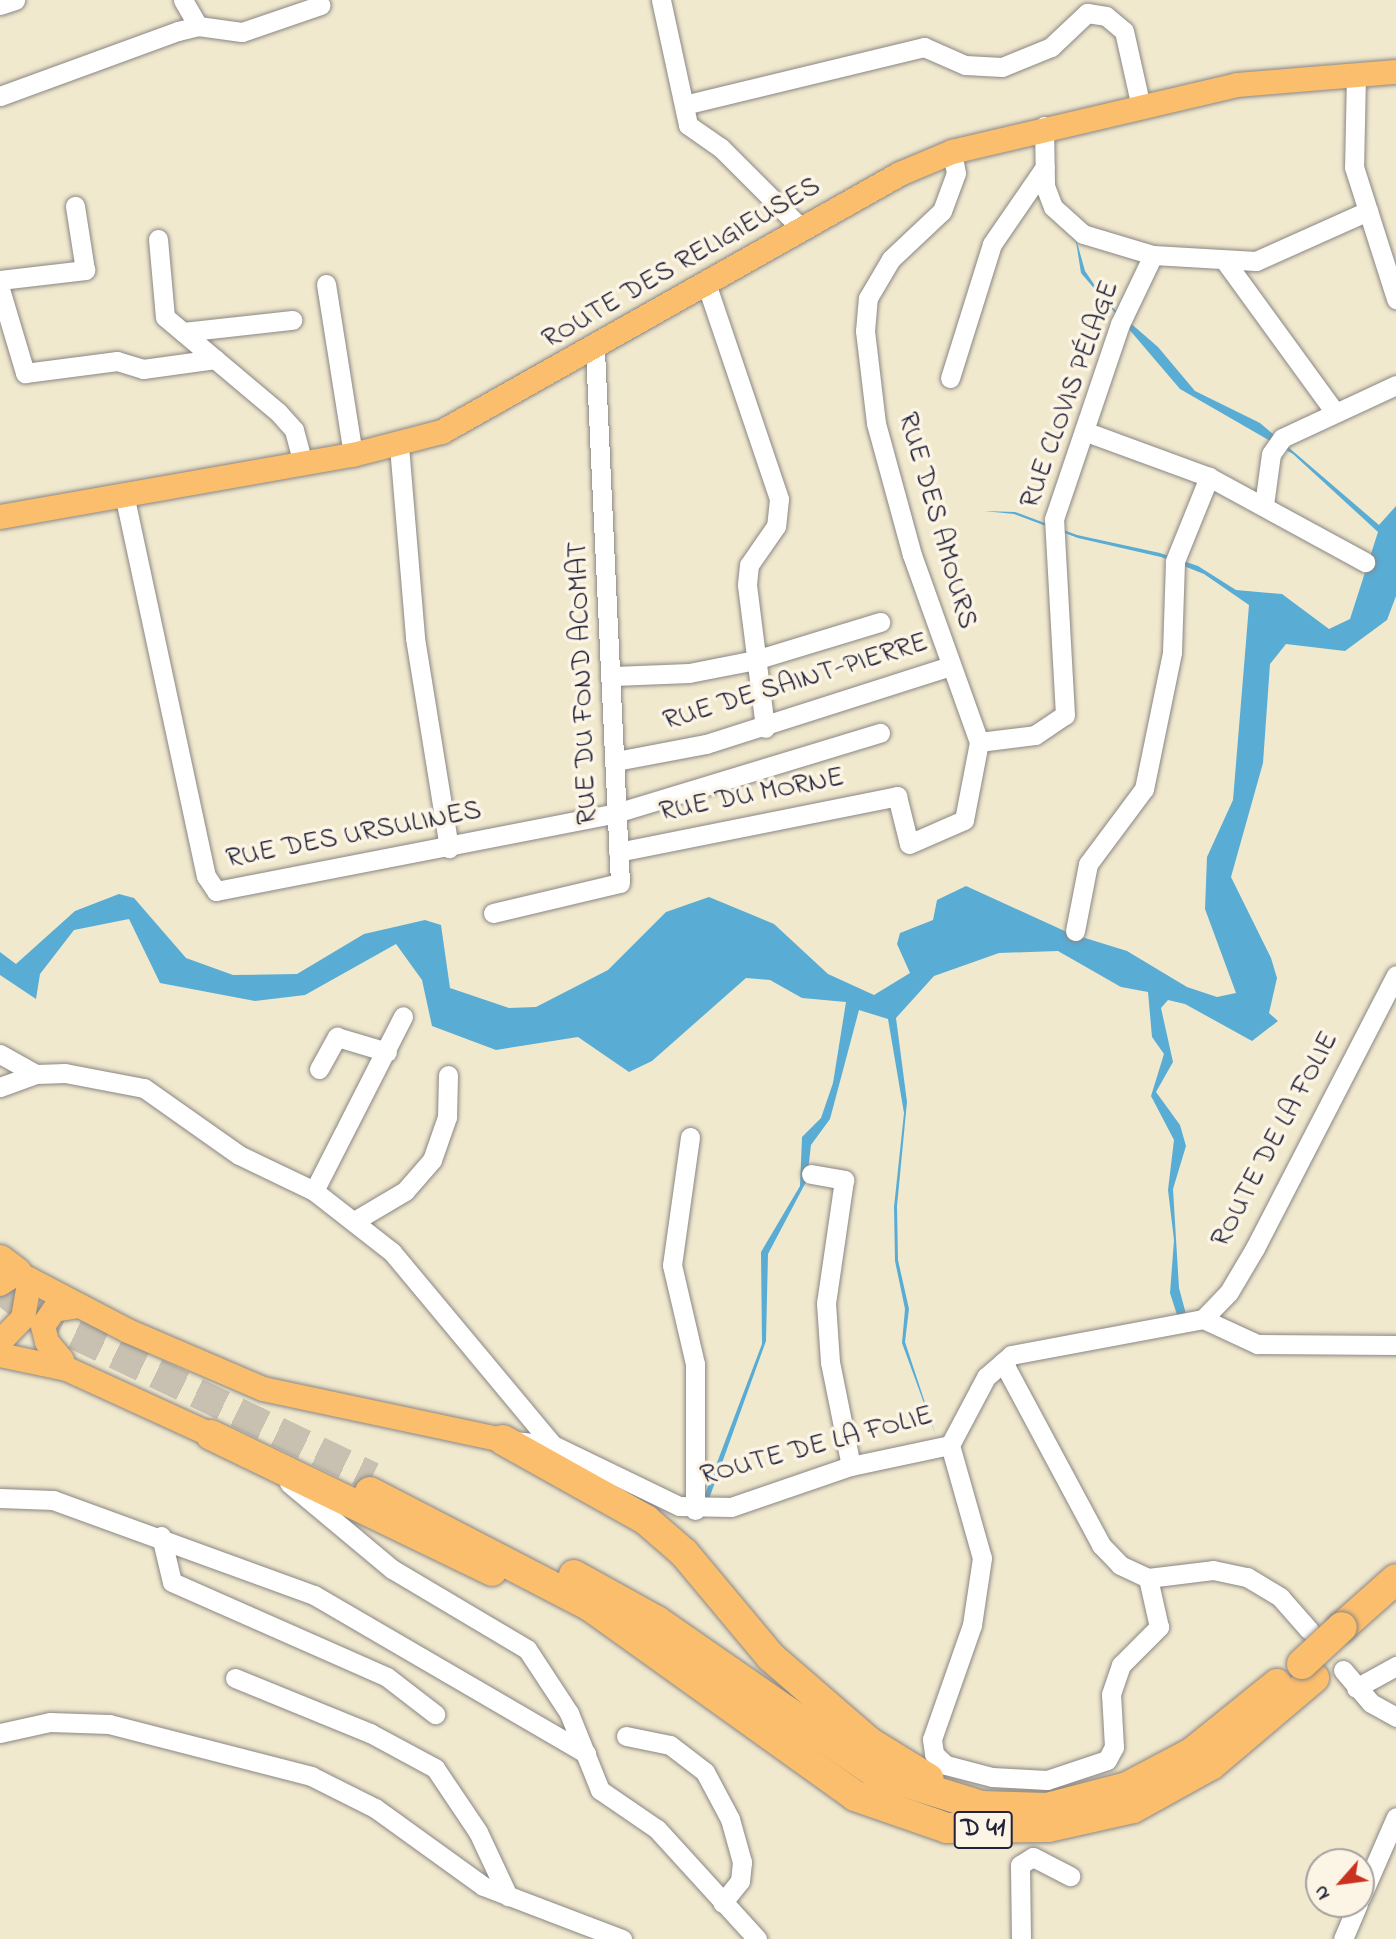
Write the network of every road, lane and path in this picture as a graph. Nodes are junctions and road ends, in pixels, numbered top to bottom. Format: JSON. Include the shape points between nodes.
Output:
{"nodes":[{"id":1,"x":15,"y":0,"type":"edge"},
{"id":2,"x":183,"y":0,"type":"edge"},
{"id":3,"x":661,"y":0,"type":"edge"},
{"id":4,"x":323,"y":2,"type":"edge"},
{"id":5,"x":0,"y":5,"type":"edge"},
{"id":6,"x":198,"y":26,"type":"junction"},
{"id":7,"x":1396,"y":72,"type":"edge"},
{"id":8,"x":1356,"y":75,"type":"junction"},
{"id":9,"x":0,"y":96,"type":"edge"},
{"id":10,"x":684,"y":106,"type":"junction"},
{"id":11,"x":1141,"y":107,"type":"junction"},
{"id":12,"x":1044,"y":126,"type":"junction"},
{"id":13,"x":952,"y":152,"type":"junction"},
{"id":14,"x":1045,"y":167,"type":"junction"},
{"id":15,"x":75,"y":206,"type":"dead end"},
{"id":16,"x":1368,"y":211,"type":"junction"},
{"id":17,"x":803,"y":230,"type":"junction"},
{"id":18,"x":158,"y":239,"type":"dead end"},
{"id":19,"x":1153,"y":255,"type":"junction"},
{"id":20,"x":1225,"y":261,"type":"junction"},
{"id":21,"x":0,"y":281,"type":"edge"},
{"id":22,"x":326,"y":284,"type":"dead end"},
{"id":23,"x":707,"y":286,"type":"junction"},
{"id":24,"x":0,"y":289,"type":"edge"},
{"id":25,"x":1396,"y":299,"type":"edge"},
{"id":26,"x":292,"y":320,"type":"dead end"},
{"id":27,"x":183,"y":332,"type":"junction"},
{"id":28,"x":595,"y":350,"type":"junction"},
{"id":29,"x":215,"y":359,"type":"junction"},
{"id":30,"x":950,"y":378,"type":"dead end"},
{"id":31,"x":1396,"y":385,"type":"edge"},
{"id":32,"x":1334,"y":411,"type":"junction"},
{"id":33,"x":1084,"y":432,"type":"junction"},
{"id":34,"x":399,"y":446,"type":"junction"},
{"id":35,"x":353,"y":455,"type":"junction"},
{"id":36,"x":303,"y":464,"type":"junction"},
{"id":37,"x":1209,"y":477,"type":"junction"},
{"id":38,"x":124,"y":494,"type":"junction"},
{"id":39,"x":1264,"y":505,"type":"junction"},
{"id":40,"x":0,"y":517,"type":"edge"},
{"id":41,"x":1365,"y":562,"type":"dead end"},
{"id":42,"x":880,"y":622,"type":"dead end"},
{"id":43,"x":755,"y":660,"type":"junction"},
{"id":44,"x":950,"y":666,"type":"junction"},
{"id":45,"x":614,"y":676,"type":"junction"},
{"id":46,"x":765,"y":727,"type":"junction"},
{"id":47,"x":880,"y":733,"type":"dead end"},
{"id":48,"x":979,"y":742,"type":"junction"},
{"id":49,"x":616,"y":761,"type":"junction"},
{"id":50,"x":616,"y":813,"type":"junction"},
{"id":51,"x":449,"y":848,"type":"junction"},
{"id":52,"x":618,"y":852,"type":"junction"},
{"id":53,"x":493,"y":913,"type":"dead end"},
{"id":54,"x":1075,"y":931,"type":"dead end"},
{"id":55,"x":1396,"y":975,"type":"edge"},
{"id":56,"x":403,"y":1016,"type":"dead end"},
{"id":57,"x":387,"y":1052,"type":"junction"},
{"id":58,"x":0,"y":1054,"type":"edge"},
{"id":59,"x":319,"y":1069,"type":"dead end"},
{"id":60,"x":36,"y":1074,"type":"junction"},
{"id":61,"x":447,"y":1075,"type":"dead end"},
{"id":62,"x":0,"y":1087,"type":"edge"},
{"id":63,"x":690,"y":1138,"type":"dead end"},
{"id":64,"x":811,"y":1174,"type":"dead end"},
{"id":65,"x":314,"y":1191,"type":"junction"},
{"id":66,"x":356,"y":1220,"type":"junction"},
{"id":67,"x":12,"y":1274,"type":"edge"},
{"id":68,"x":78,"y":1306,"type":"junction"},
{"id":69,"x":1203,"y":1319,"type":"junction"},
{"id":70,"x":1,"y":1344,"type":"edge"},
{"id":71,"x":1396,"y":1345,"type":"edge"},
{"id":72,"x":62,"y":1360,"type":"junction"},
{"id":73,"x":1003,"y":1362,"type":"junction"},
{"id":74,"x":104,"y":1384,"type":"junction"},
{"id":75,"x":211,"y":1434,"type":"junction"},
{"id":76,"x":503,"y":1440,"type":"junction"},
{"id":77,"x":553,"y":1445,"type":"junction"},
{"id":78,"x":950,"y":1445,"type":"junction"},
{"id":79,"x":851,"y":1466,"type":"junction"},
{"id":80,"x":570,"y":1478,"type":"junction"},
{"id":81,"x":0,"y":1498,"type":"edge"},
{"id":82,"x":695,"y":1510,"type":"junction"},
{"id":83,"x":161,"y":1536,"type":"junction"},
{"id":84,"x":1147,"y":1578,"type":"junction"},
{"id":85,"x":1396,"y":1579,"type":"edge"},
{"id":86,"x":1396,"y":1605,"type":"edge"},
{"id":87,"x":1309,"y":1630,"type":"dead end"},
{"id":88,"x":1346,"y":1647,"type":"junction"},
{"id":89,"x":658,"y":1654,"type":"junction"},
{"id":90,"x":1396,"y":1666,"type":"edge"},
{"id":91,"x":1308,"y":1671,"type":"junction"},
{"id":92,"x":235,"y":1678,"type":"dead end"},
{"id":93,"x":1356,"y":1688,"type":"junction"},
{"id":94,"x":435,"y":1714,"type":"dead end"},
{"id":95,"x":1396,"y":1717,"type":"edge"},
{"id":96,"x":0,"y":1733,"type":"edge"},
{"id":97,"x":625,"y":1736,"type":"dead end"},
{"id":98,"x":586,"y":1753,"type":"junction"},
{"id":99,"x":1015,"y":1810,"type":"junction"},
{"id":100,"x":1396,"y":1816,"type":"edge"},
{"id":101,"x":1375,"y":1865,"type":"edge"},
{"id":102,"x":1070,"y":1876,"type":"dead end"},
{"id":103,"x":508,"y":1896,"type":"junction"},
{"id":104,"x":722,"y":1903,"type":"junction"},
{"id":105,"x":1352,"y":1918,"type":"edge"},
{"id":106,"x":622,"y":1939,"type":"edge"},
{"id":107,"x":757,"y":1939,"type":"edge"},
{"id":108,"x":1021,"y":1939,"type":"edge"},
{"id":109,"x":1343,"y":1939,"type":"edge"}],
"edges":[{"from":1,"to":5,"type":"street"},
{"from":2,"to":6,"type":"street"},
{"from":3,"to":10,"type":"street"},
{"from":4,"to":6,"type":"street","via":[[242,32]]},
{"from":6,"to":9,"type":"street"},
{"from":7,"to":8,"type":"main road","name":"ROUTE DES RELIGIEUSES"},
{"from":8,"to":11,"type":"main road","name":"ROUTE DES RELIGIEUSES","via":[[1237,85]]},
{"from":8,"to":16,"type":"street","via":[[1354,167]]},
{"from":10,"to":11,"type":"street","via":[[924,47],[965,65],[1002,67],[1051,47],[1087,13],[1106,16],[1124,31]]},
{"from":10,"to":17,"type":"street","via":[[688,125],[721,148]]},
{"from":11,"to":12,"type":"main road","name":"ROUTE DES RELIGIEUSES"},
{"from":12,"to":13,"type":"main road","name":"ROUTE DES RELIGIEUSES"},
{"from":12,"to":14,"type":"street"},
{"from":13,"to":17,"type":"main road","name":"ROUTE DES RELIGIEUSES"},
{"from":13,"to":44,"type":"street","name":"RUE DES AMOURS","via":[[956,173],[942,211],[891,259],[868,298],[865,331],[876,423]]},
{"from":14,"to":19,"type":"street","via":[[1053,207],[1083,234]]},
{"from":14,"to":30,"type":"street","via":[[992,244]]},
{"from":15,"to":21,"type":"street","via":[[85,270]]},
{"from":16,"to":20,"type":"street","via":[[1256,261]]},
{"from":16,"to":25,"type":"street"},
{"from":17,"to":23,"type":"main road","name":"ROUTE DES RELIGIEUSES"},
{"from":18,"to":27,"type":"street","via":[[165,317]]},
{"from":19,"to":20,"type":"street"},
{"from":19,"to":33,"type":"street","name":"RUE CLOVIS PÉLAGE","via":[[1120,324]]},
{"from":20,"to":32,"type":"street"},
{"from":22,"to":35,"type":"street"},
{"from":23,"to":28,"type":"main road","name":"ROUTE DES RELIGIEUSES"},
{"from":23,"to":43,"type":"street","via":[[779,499],[776,526],[749,565]]},
{"from":24,"to":29,"type":"street","via":[[25,373],[117,361],[143,369]]},
{"from":26,"to":27,"type":"street"},
{"from":27,"to":29,"type":"street"},
{"from":28,"to":34,"type":"main road","name":"ROUTE DES RELIGIEUSES","via":[[443,432]]},
{"from":28,"to":45,"type":"street","name":"RUE DU FOND ACOMAT"},
{"from":29,"to":36,"type":"street","via":[[294,430]]},
{"from":31,"to":32,"type":"street"},
{"from":32,"to":39,"type":"street","via":[[1280,440],[1271,453]]},
{"from":33,"to":37,"type":"street"},
{"from":33,"to":48,"type":"street","name":"RUE CLOVIS PÉLAGE","via":[[1052,532],[1065,647],[1065,715],[1035,735]]},
{"from":34,"to":35,"type":"main road","name":"ROUTE DES RELIGIEUSES"},
{"from":34,"to":51,"type":"street","via":[[415,638]]},
{"from":35,"to":36,"type":"main road","name":"ROUTE DES RELIGIEUSES"},
{"from":36,"to":38,"type":"main road","name":"ROUTE DES RELIGIEUSES"},
{"from":37,"to":39,"type":"street"},
{"from":37,"to":54,"type":"street","via":[[1175,561],[1172,652],[1144,789],[1087,864]]},
{"from":38,"to":40,"type":"main road","name":"ROUTE DES RELIGIEUSES"},
{"from":38,"to":51,"type":"street","name":"RUE DES URSULINES","via":[[210,886],[216,891]]},
{"from":39,"to":41,"type":"street"},
{"from":42,"to":43,"type":"street"},
{"from":43,"to":45,"type":"street","via":[[689,673]]},
{"from":43,"to":46,"type":"street"},
{"from":44,"to":46,"type":"street","name":"RUE DE SAINT-PIERRE"},
{"from":44,"to":48,"type":"street","name":"RUE DES AMOURS"},
{"from":45,"to":49,"type":"street","name":"RUE DU FOND ACOMAT"},
{"from":46,"to":49,"type":"street","name":"RUE DE SAINT-PIERRE"},
{"from":47,"to":50,"type":"street","name":"RUE DES URSULINES"},
{"from":48,"to":52,"type":"street","name":"RUE DU MORNE","via":[[964,820],[909,844],[897,796]]},
{"from":49,"to":50,"type":"street","name":"RUE DU FOND ACOMAT"},
{"from":50,"to":51,"type":"street","name":"RUE DES URSULINES"},
{"from":50,"to":52,"type":"street","name":"RUE DU FOND ACOMAT"},
{"from":52,"to":53,"type":"street","name":"RUE DU FOND ACOMAT","via":[[620,883]]},
{"from":55,"to":69,"type":"street","name":"ROUTE DE LA FOLIE","via":[[1255,1248],[1229,1292]]},
{"from":56,"to":57,"type":"street"},
{"from":57,"to":59,"type":"street","via":[[337,1037]]},
{"from":57,"to":65,"type":"street"},
{"from":58,"to":60,"type":"street"},
{"from":60,"to":62,"type":"street"},
{"from":60,"to":65,"type":"street","via":[[144,1088],[239,1155]]},
{"from":61,"to":66,"type":"street","via":[[447,1117],[432,1160],[405,1191]]},
{"from":63,"to":82,"type":"street","via":[[672,1265],[695,1364]]},
{"from":64,"to":79,"type":"street","via":[[844,1180],[826,1303],[830,1362]]},
{"from":65,"to":66,"type":"street"},
{"from":66,"to":77,"type":"street","via":[[421,1286]]},
{"from":67,"to":68,"type":"main road","name":"ROUTE DE LA FOLIE"},
{"from":67,"to":70,"type":"main road","via":[[23,1318]]},
{"from":68,"to":72,"type":"main road","via":[[54,1310],[43,1326]]},
{"from":68,"to":76,"type":"main road","name":"ROUTE DE LA FOLIE","via":[[263,1389]]},
{"from":69,"to":71,"type":"street","via":[[1257,1344]]},
{"from":69,"to":73,"type":"street","name":"ROUTE DE LA FOLIE","via":[[1172,1329],[1028,1349]]},
{"from":70,"to":72,"type":"main road"},
{"from":70,"to":74,"type":"main road"},
{"from":72,"to":74,"type":"main road"},
{"from":73,"to":78,"type":"street","name":"ROUTE DE LA FOLIE","via":[[986,1377]]},
{"from":73,"to":84,"type":"street","via":[[1101,1545]]},
{"from":74,"to":75,"type":"main road"},
{"from":75,"to":89,"type":"highway"},
{"from":75,"to":98,"type":"street","via":[[277,1474],[392,1569],[521,1643],[549,1676]]},
{"from":76,"to":77,"type":"street","name":"ROUTE DE LA FOLIE"},
{"from":76,"to":80,"type":"highway"},
{"from":77,"to":80,"type":"highway"},
{"from":77,"to":82,"type":"street","name":"ROUTE DE LA FOLIE"},
{"from":78,"to":79,"type":"street","name":"ROUTE DE LA FOLIE"},
{"from":78,"to":84,"type":"street","via":[[982,1558],[974,1616],[932,1747],[946,1765],[992,1777],[1047,1780],[1107,1760],[1114,1746],[1111,1694],[1121,1665],[1159,1627]]},
{"from":79,"to":82,"type":"street","name":"ROUTE DE LA FOLIE","via":[[731,1507]]},
{"from":80,"to":99,"type":"highway","via":[[646,1520],[684,1553],[771,1657],[869,1742],[948,1789]]},
{"from":81,"to":83,"type":"street","via":[[53,1500]]},
{"from":83,"to":94,"type":"street","via":[[172,1582],[387,1677]]},
{"from":83,"to":98,"type":"street","via":[[314,1595]]},
{"from":84,"to":87,"type":"street","via":[[1213,1570],[1247,1577],[1280,1597]]},
{"from":85,"to":88,"type":"highway","number":"D 41"},
{"from":86,"to":88,"type":"highway","number":"D 41"},
{"from":88,"to":91,"type":"highway","number":"D 41","bridge":true},
{"from":88,"to":93,"type":"street"},
{"from":89,"to":91,"type":"highway","number":"D 41","via":[[855,1796],[928,1823],[974,1830],[1048,1827],[1133,1808],[1211,1765]]},
{"from":89,"to":99,"type":"highway","number":"D 41","via":[[590,1606],[371,1484],[464,1515],[657,1621],[876,1773],[932,1795]]},
{"from":90,"to":93,"type":"street"},
{"from":91,"to":99,"type":"highway","number":"D 41","via":[[1162,1772],[1094,1799]]},
{"from":92,"to":103,"type":"street","via":[[370,1733],[435,1768],[478,1832]]},
{"from":93,"to":95,"type":"street"},
{"from":96,"to":103,"type":"street","via":[[50,1722],[109,1724],[234,1751],[311,1776],[374,1808],[461,1874]]},
{"from":97,"to":104,"type":"street","via":[[670,1745],[705,1772],[730,1819],[741,1862],[740,1881]]},
{"from":98,"to":104,"type":"street","via":[[610,1802],[657,1829]]},
{"from":100,"to":101,"type":"street"},
{"from":102,"to":108,"type":"street","via":[[1033,1857],[1020,1865]]},
{"from":103,"to":106,"type":"street"},
{"from":104,"to":107,"type":"street"},
{"from":105,"to":109,"type":"street"}]}
